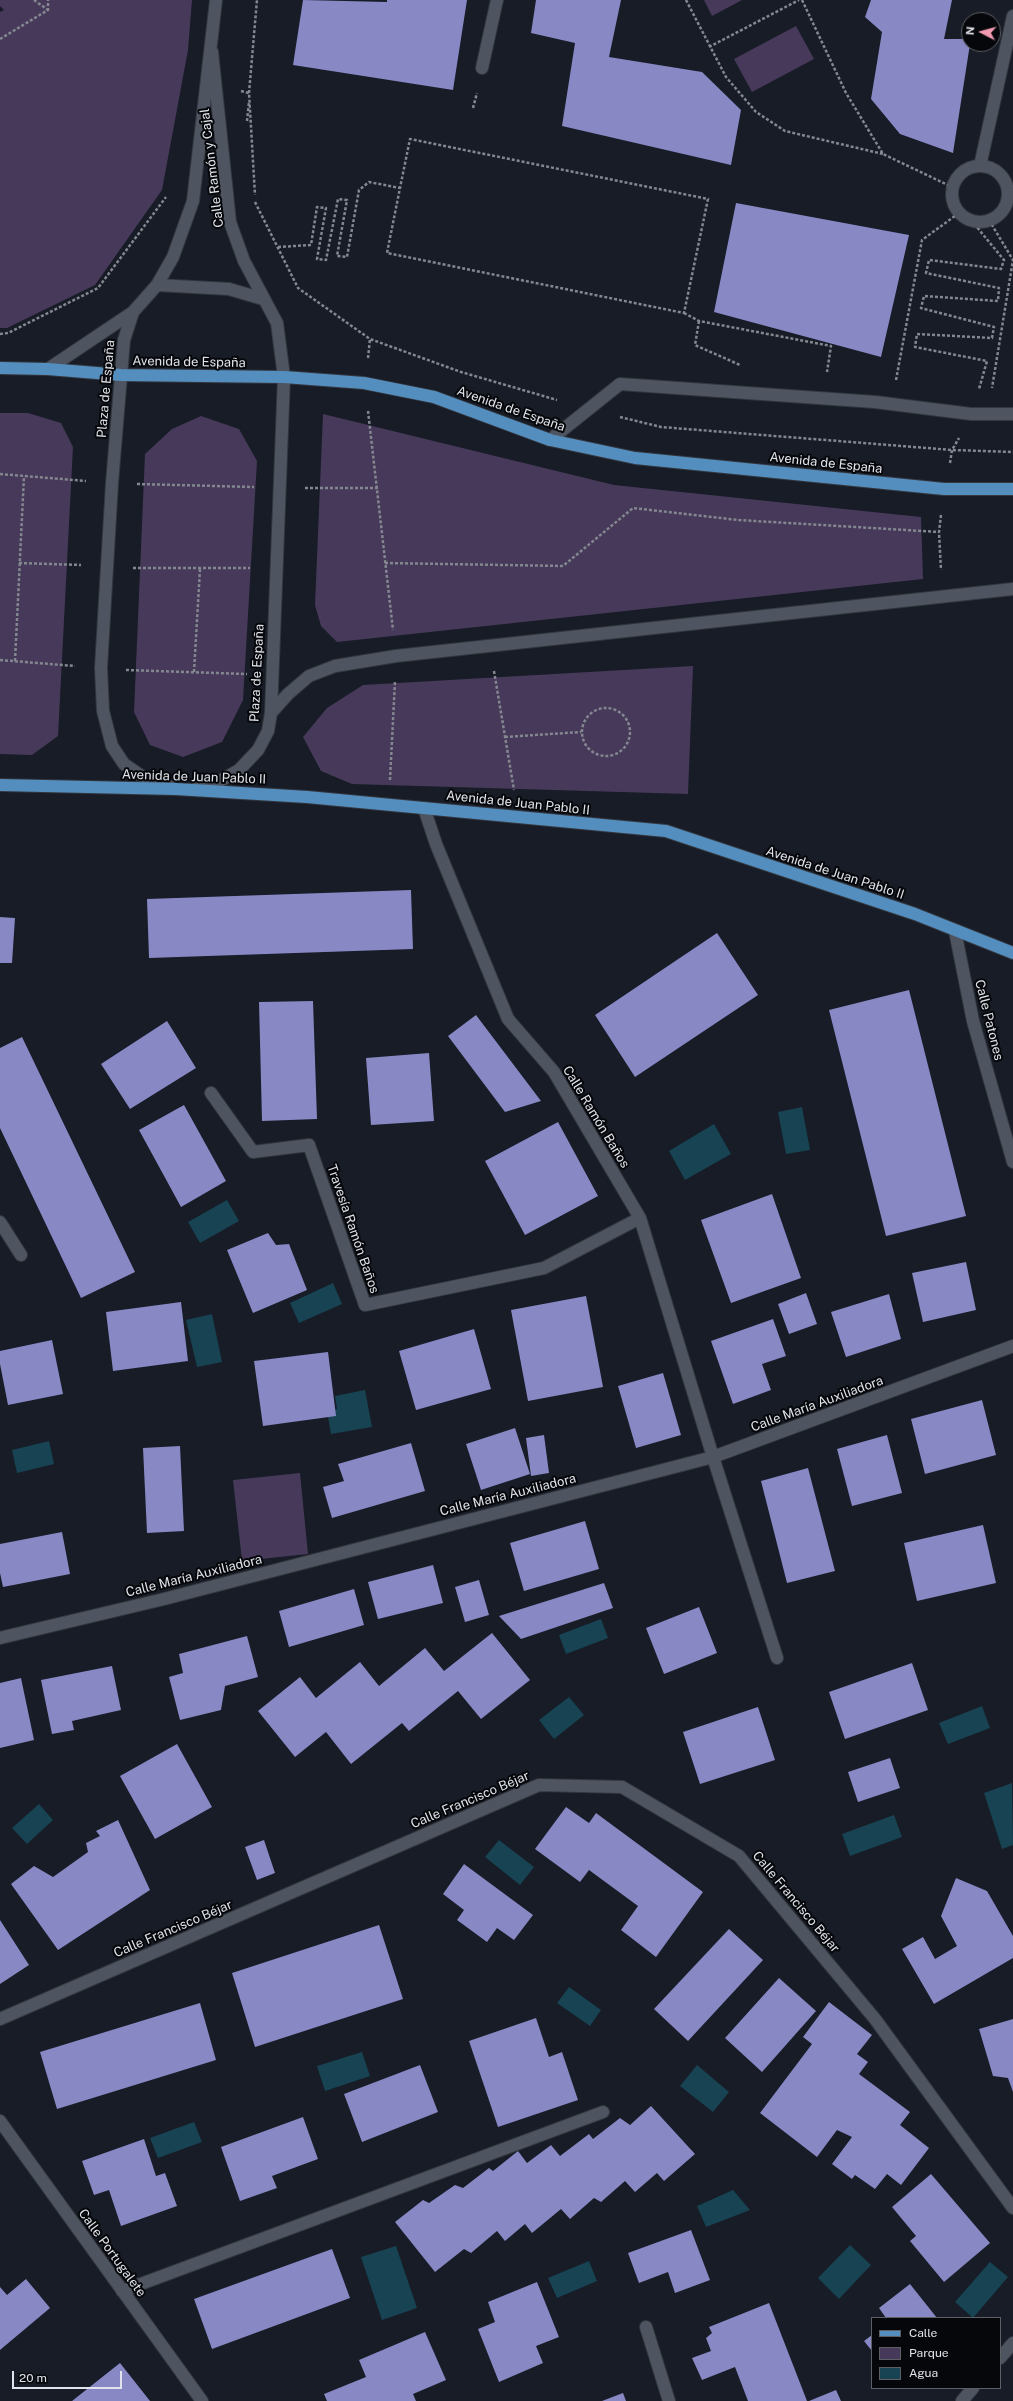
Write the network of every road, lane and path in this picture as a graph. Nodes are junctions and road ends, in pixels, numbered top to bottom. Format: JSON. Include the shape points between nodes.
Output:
{"nodes":[{"id":1,"x":34,"y":0,"type":"edge"},
{"id":2,"x":48,"y":0,"type":"edge"},
{"id":3,"x":216,"y":0,"type":"edge"},
{"id":4,"x":257,"y":0,"type":"edge"},
{"id":5,"x":497,"y":0,"type":"edge"},
{"id":6,"x":686,"y":0,"type":"edge"},
{"id":7,"x":799,"y":0,"type":"edge"},
{"id":8,"x":802,"y":0,"type":"edge"},
{"id":9,"x":48,"y":10,"type":"junction"},
{"id":10,"x":1013,"y":16,"type":"edge"},
{"id":11,"x":0,"y":39,"type":"edge"},
{"id":12,"x":709,"y":47,"type":"junction"},
{"id":13,"x":212,"y":52,"type":"junction"},
{"id":14,"x":482,"y":68,"type":"dead end"},
{"id":15,"x":249,"y":93,"type":"junction"},
{"id":16,"x":221,"y":132,"type":"junction"},
{"id":17,"x":883,"y":154,"type":"junction"},
{"id":18,"x":980,"y":166,"type":"junction"},
{"id":19,"x":952,"y":187,"type":"junction"},
{"id":20,"x":400,"y":188,"type":"junction"},
{"id":21,"x":167,"y":195,"type":"dead end"},
{"id":22,"x":959,"y":213,"type":"junction"},
{"id":23,"x":971,"y":220,"type":"junction"},
{"id":24,"x":989,"y":220,"type":"junction"},
{"id":25,"x":278,"y":247,"type":"junction"},
{"id":26,"x":157,"y":285,"type":"junction"},
{"id":27,"x":263,"y":299,"type":"junction"},
{"id":28,"x":133,"y":312,"type":"junction"},
{"id":29,"x":684,"y":313,"type":"junction"},
{"id":30,"x":0,"y":334,"type":"edge"},
{"id":31,"x":370,"y":339,"type":"junction"},
{"id":32,"x":0,"y":368,"type":"edge"},
{"id":33,"x":48,"y":369,"type":"junction"},
{"id":34,"x":121,"y":375,"type":"junction"},
{"id":35,"x":284,"y":377,"type":"junction"},
{"id":36,"x":364,"y":383,"type":"junction"},
{"id":37,"x":823,"y":398,"type":"junction"},
{"id":38,"x":891,"y":404,"type":"junction"},
{"id":39,"x":588,"y":410,"type":"junction"},
{"id":40,"x":972,"y":414,"type":"junction"},
{"id":41,"x":988,"y":414,"type":"junction"},
{"id":42,"x":1013,"y":414,"type":"edge"},
{"id":43,"x":550,"y":440,"type":"junction"},
{"id":44,"x":952,"y":450,"type":"junction"},
{"id":45,"x":1013,"y":452,"type":"edge"},
{"id":46,"x":0,"y":474,"type":"edge"},
{"id":47,"x":24,"y":476,"type":"junction"},
{"id":48,"x":112,"y":483,"type":"junction"},
{"id":49,"x":280,"y":488,"type":"junction"},
{"id":50,"x":379,"y":488,"type":"junction"},
{"id":51,"x":944,"y":489,"type":"junction"},
{"id":52,"x":1013,"y":489,"type":"edge"},
{"id":53,"x":940,"y":532,"type":"junction"},
{"id":54,"x":19,"y":563,"type":"junction"},
{"id":55,"x":385,"y":563,"type":"junction"},
{"id":56,"x":83,"y":565,"type":"dead end"},
{"id":57,"x":128,"y":568,"type":"dead end"},
{"id":58,"x":200,"y":568,"type":"junction"},
{"id":59,"x":252,"y":568,"type":"dead end"},
{"id":60,"x":1013,"y":589,"type":"edge"},
{"id":61,"x":942,"y":597,"type":"junction"},
{"id":62,"x":490,"y":646,"type":"junction"},
{"id":63,"x":396,"y":656,"type":"junction"},
{"id":64,"x":0,"y":660,"type":"edge"},
{"id":65,"x":15,"y":661,"type":"junction"},
{"id":66,"x":100,"y":668,"type":"junction"},
{"id":67,"x":194,"y":672,"type":"junction"},
{"id":68,"x":255,"y":674,"type":"dead end"},
{"id":69,"x":271,"y":713,"type":"junction"},
{"id":70,"x":581,"y":732,"type":"junction"},
{"id":71,"x":505,"y":737,"type":"junction"},
{"id":72,"x":0,"y":786,"type":"edge"},
{"id":73,"x":176,"y":789,"type":"junction"},
{"id":74,"x":389,"y":806,"type":"junction"},
{"id":75,"x":424,"y":808,"type":"junction"},
{"id":76,"x":518,"y":817,"type":"junction"},
{"id":77,"x":955,"y":931,"type":"junction"},
{"id":78,"x":1013,"y":953,"type":"edge"},
{"id":79,"x":211,"y":1093,"type":"dead end"},
{"id":80,"x":1013,"y":1162,"type":"edge"},
{"id":81,"x":640,"y":1218,"type":"junction"},
{"id":82,"x":0,"y":1222,"type":"edge"},
{"id":83,"x":21,"y":1255,"type":"dead end"},
{"id":84,"x":1013,"y":1346,"type":"edge"},
{"id":85,"x":713,"y":1457,"type":"junction"},
{"id":86,"x":0,"y":1638,"type":"edge"},
{"id":87,"x":778,"y":1658,"type":"dead end"},
{"id":88,"x":0,"y":2019,"type":"edge"},
{"id":89,"x":603,"y":2112,"type":"dead end"},
{"id":90,"x":0,"y":2121,"type":"edge"},
{"id":91,"x":1013,"y":2208,"type":"edge"},
{"id":92,"x":122,"y":2291,"type":"junction"},
{"id":93,"x":646,"y":2327,"type":"dead end"},
{"id":94,"x":1013,"y":2343,"type":"edge"},
{"id":95,"x":1001,"y":2357,"type":"edge"},
{"id":96,"x":972,"y":2389,"type":"edge"},
{"id":97,"x":202,"y":2401,"type":"edge"},
{"id":98,"x":669,"y":2401,"type":"edge"},
{"id":99,"x":962,"y":2401,"type":"edge"}],
"edges":[{"from":1,"to":9,"type":"path"},
{"from":2,"to":9,"type":"path"},
{"from":3,"to":13,"type":"street","name":"Calle Ramón y Cajal"},
{"from":4,"to":15,"type":"path"},
{"from":5,"to":14,"type":"street"},
{"from":6,"to":12,"type":"path"},
{"from":7,"to":12,"type":"path"},
{"from":8,"to":17,"type":"path","via":[[846,93]]},
{"from":9,"to":11,"type":"path"},
{"from":10,"to":18,"type":"street"},
{"from":12,"to":17,"type":"path","via":[[726,78],[756,112],[785,131]]},
{"from":13,"to":16,"type":"street","name":"Calle Ramón y Cajal"},
{"from":13,"to":26,"type":"street","name":"Calle Ramón y Cajal","via":[[193,201],[173,257]]},
{"from":15,"to":16,"type":"path","via":[[246,133]]},
{"from":15,"to":25,"type":"path","via":[[255,202]]},
{"from":16,"to":27,"type":"street","name":"Calle Ramón y Cajal","via":[[230,222],[244,261]]},
{"from":17,"to":19,"type":"path"},
{"from":18,"to":19,"type":"street","via":[[962,171]]},
{"from":18,"to":24,"type":"street","via":[[997,171],[1007,187],[1006,205],[1001,213]]},
{"from":19,"to":22,"type":"street","via":[[951,196]]},
{"from":20,"to":25,"type":"path","via":[[369,182],[359,190],[347,257],[337,256],[348,200],[338,199],[326,260],[317,259],[326,208],[317,207],[311,245]]},
{"from":20,"to":29,"type":"path","via":[[387,252]]},
{"from":20,"to":29,"type":"path","via":[[410,140],[708,199]]},
{"from":21,"to":30,"type":"path","via":[[98,288],[8,333]]},
{"from":22,"to":23,"type":"street"},
{"from":22,"to":38,"type":"path","via":[[922,240]]},
{"from":23,"to":24,"type":"street"},
{"from":23,"to":40,"type":"path","via":[[1004,260],[1002,269],[929,260],[926,273],[1000,288],[998,301],[924,296],[921,308],[994,327],[992,338],[917,334],[915,346],[987,361]]},
{"from":24,"to":41,"type":"path","via":[[1013,260]]},
{"from":25,"to":31,"type":"path","via":[[298,288]]},
{"from":26,"to":27,"type":"street","via":[[229,288]]},
{"from":26,"to":28,"type":"street","name":"Plaza de España"},
{"from":27,"to":35,"type":"street","name":"Plaza de España","via":[[277,323]]},
{"from":28,"to":33,"type":"street"},
{"from":28,"to":34,"type":"street","name":"Plaza de España","via":[[124,340]]},
{"from":29,"to":37,"type":"path","via":[[699,321],[831,346]]},
{"from":31,"to":36,"type":"path"},
{"from":31,"to":39,"type":"path","via":[[461,372]]},
{"from":32,"to":33,"type":"main road","name":"Avenida de España"},
{"from":33,"to":34,"type":"main road","name":"Avenida de España"},
{"from":34,"to":35,"type":"main road","name":"Avenida de España"},
{"from":34,"to":48,"type":"street","name":"Plaza de España"},
{"from":35,"to":36,"type":"main road","name":"Avenida de España"},
{"from":35,"to":49,"type":"street","name":"Plaza de España"},
{"from":36,"to":43,"type":"main road","name":"Avenida de España","via":[[434,397]]},
{"from":36,"to":50,"type":"path"},
{"from":37,"to":38,"type":"street"},
{"from":37,"to":39,"type":"street","via":[[620,384]]},
{"from":38,"to":40,"type":"street"},
{"from":39,"to":43,"type":"street"},
{"from":39,"to":44,"type":"path","via":[[661,427]]},
{"from":40,"to":41,"type":"street"},
{"from":40,"to":44,"type":"path"},
{"from":41,"to":42,"type":"street"},
{"from":43,"to":51,"type":"main road","name":"Avenida de España","via":[[635,458]]},
{"from":44,"to":45,"type":"path"},
{"from":44,"to":51,"type":"path"},
{"from":46,"to":47,"type":"path"},
{"from":47,"to":48,"type":"path"},
{"from":47,"to":54,"type":"path"},
{"from":48,"to":49,"type":"path"},
{"from":48,"to":66,"type":"street","name":"Plaza de España"},
{"from":49,"to":50,"type":"path"},
{"from":49,"to":69,"type":"street","name":"Plaza de España"},
{"from":50,"to":55,"type":"path"},
{"from":51,"to":52,"type":"main road","name":"Avenida de España"},
{"from":51,"to":53,"type":"path"},
{"from":53,"to":55,"type":"path","via":[[738,520],[632,508],[563,566]]},
{"from":53,"to":61,"type":"path"},
{"from":54,"to":56,"type":"path"},
{"from":54,"to":65,"type":"path"},
{"from":55,"to":63,"type":"path"},
{"from":57,"to":58,"type":"path"},
{"from":58,"to":59,"type":"path"},
{"from":58,"to":67,"type":"path"},
{"from":60,"to":61,"type":"street"},
{"from":61,"to":62,"type":"street"},
{"from":62,"to":63,"type":"street"},
{"from":62,"to":71,"type":"path"},
{"from":63,"to":69,"type":"street","via":[[335,666],[309,676]]},
{"from":63,"to":74,"type":"path"},
{"from":64,"to":65,"type":"path"},
{"from":65,"to":66,"type":"path"},
{"from":66,"to":67,"type":"path"},
{"from":66,"to":73,"type":"street","name":"Plaza de España","via":[[103,711],[112,746],[124,764],[143,777]]},
{"from":67,"to":68,"type":"path"},
{"from":69,"to":73,"type":"street","name":"Plaza de España","via":[[268,731],[258,750],[239,770],[214,785]]},
{"from":70,"to":70,"type":"path","via":[[586,747],[592,752],[608,756],[622,750],[627,744],[630,729],[623,714],[608,707],[600,708],[587,717]]},
{"from":70,"to":71,"type":"path"},
{"from":71,"to":76,"type":"path"},
{"from":72,"to":73,"type":"main road","name":"Avenida de Juan Pablo II"},
{"from":73,"to":74,"type":"main road","name":"Avenida de Juan Pablo II","via":[[307,797]]},
{"from":74,"to":75,"type":"main road","name":"Avenida de Juan Pablo II"},
{"from":75,"to":76,"type":"main road","name":"Avenida de Juan Pablo II"},
{"from":75,"to":81,"type":"street","name":"Calle Ramón Baños","via":[[436,844],[508,1019],[554,1072]]},
{"from":76,"to":77,"type":"main road","name":"Avenida de Juan Pablo II","via":[[666,831],[915,914]]},
{"from":77,"to":78,"type":"main road","name":"Avenida de Juan Pablo II"},
{"from":77,"to":80,"type":"street","name":"Calle Patones","via":[[973,1021]]},
{"from":79,"to":81,"type":"street","name":"Travesía Ramón Baños","via":[[253,1152],[310,1145],[365,1305],[544,1268]]},
{"from":81,"to":85,"type":"street","name":"Calle Ramón Baños"},
{"from":82,"to":83,"type":"street"},
{"from":84,"to":85,"type":"street","name":"Calle María Auxiliadora"},
{"from":85,"to":86,"type":"street","name":"Calle María Auxiliadora","via":[[164,1599]]},
{"from":85,"to":87,"type":"street","name":"Calle Ramón Baños"},
{"from":88,"to":91,"type":"street","name":"Calle Francisco Béjar","via":[[539,1785],[622,1787],[739,1856],[875,2019]]},
{"from":89,"to":92,"type":"street"},
{"from":90,"to":92,"type":"street","name":"Calle Portugalete"},
{"from":92,"to":97,"type":"street","name":"Calle Portugalete"},
{"from":93,"to":98,"type":"street"},
{"from":94,"to":95,"type":"street"},
{"from":96,"to":99,"type":"street"}]}
